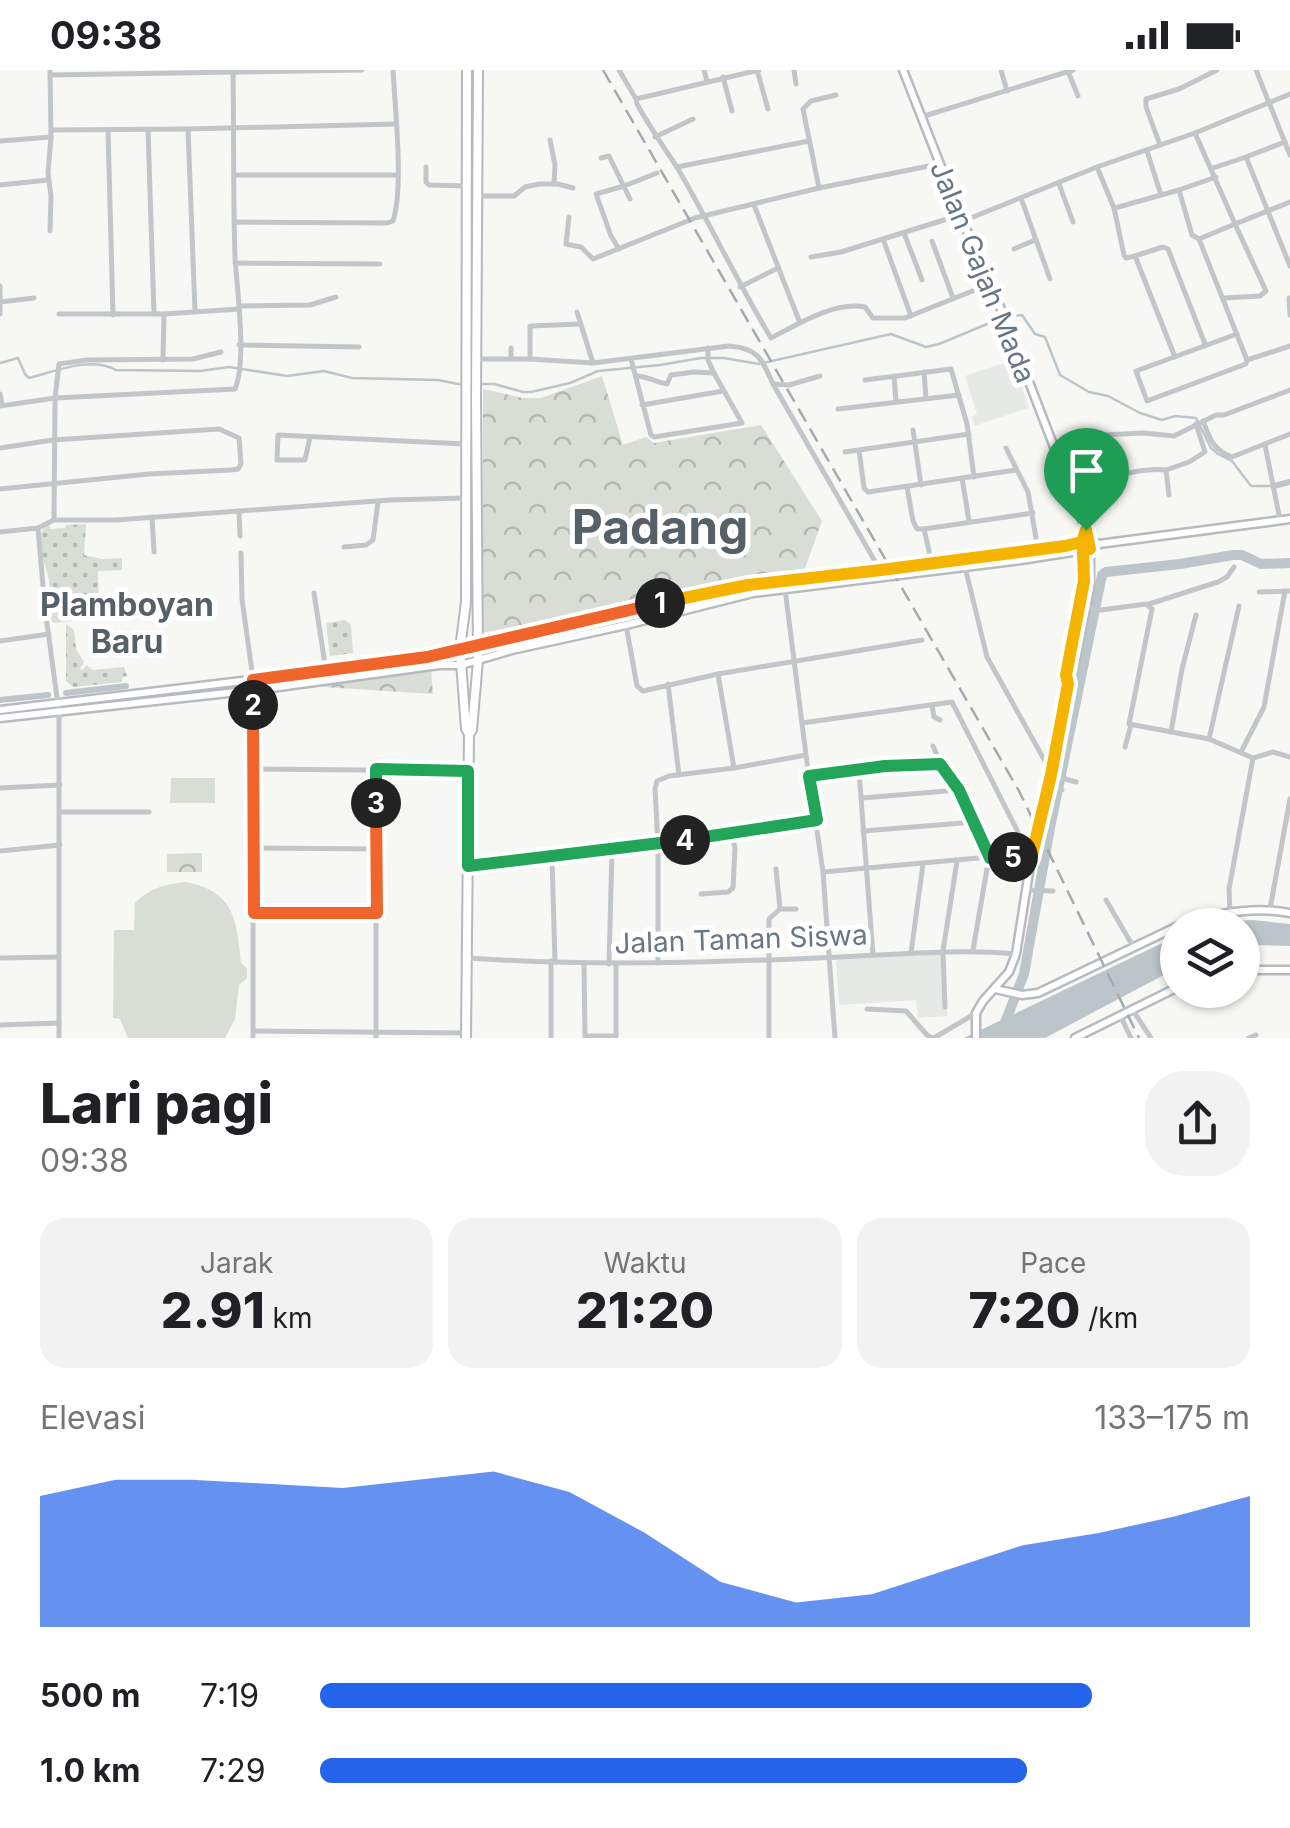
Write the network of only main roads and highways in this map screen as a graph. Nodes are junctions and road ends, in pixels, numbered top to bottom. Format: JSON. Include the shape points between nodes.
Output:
{"nodes":[{"id":1,"x":467,"y":70,"type":"edge"},
{"id":2,"x":478,"y":70,"type":"edge"},
{"id":3,"x":903,"y":70,"type":"edge"},
{"id":4,"x":467,"y":216,"type":"junction"},
{"id":5,"x":477,"y":216,"type":"junction"},
{"id":6,"x":1290,"y":520,"type":"edge"},
{"id":7,"x":1089,"y":545,"type":"junction"},
{"id":8,"x":1020,"y":556,"type":"junction"},
{"id":9,"x":964,"y":563,"type":"junction"},
{"id":10,"x":882,"y":574,"type":"junction"},
{"id":11,"x":707,"y":594,"type":"junction"},
{"id":12,"x":709,"y":604,"type":"junction"},
{"id":13,"x":478,"y":645,"type":"junction"},
{"id":14,"x":460,"y":649,"type":"junction"},
{"id":15,"x":478,"y":660,"type":"junction"},
{"id":16,"x":461,"y":666,"type":"junction"},
{"id":17,"x":1068,"y":684,"type":"junction"},
{"id":18,"x":0,"y":710,"type":"edge"},
{"id":19,"x":0,"y":718,"type":"edge"},
{"id":20,"x":469,"y":734,"type":"junction"},
{"id":21,"x":1260,"y":910,"type":"edge"},
{"id":22,"x":1290,"y":913,"type":"edge"},
{"id":23,"x":1160,"y":935,"type":"edge"},
{"id":24,"x":1260,"y":970,"type":"edge"},
{"id":25,"x":1290,"y":970,"type":"edge"},
{"id":26,"x":994,"y":989,"type":"junction"},
{"id":27,"x":1160,"y":996,"type":"edge"},
{"id":28,"x":466,"y":1035,"type":"edge"},
{"id":29,"x":976,"y":1038,"type":"edge"},
{"id":30,"x":1075,"y":1038,"type":"edge"}],
"edges":[{"from":1,"to":4,"type":"main road"},
{"from":2,"to":5,"type":"main road"},
{"from":3,"to":7,"type":"main road","name":"Jalan Gajah Mada"},
{"from":4,"to":5,"type":"main road"},
{"from":4,"to":14,"type":"main road","via":[[466,602]]},
{"from":5,"to":13,"type":"main road"},
{"from":6,"to":7,"type":"main road"},
{"from":7,"to":8,"type":"main road"},
{"from":7,"to":8,"type":"main road"},
{"from":7,"to":17,"type":"main road"},
{"from":7,"to":17,"type":"main road","via":[[1088,607]]},
{"from":8,"to":9,"type":"main road"},
{"from":9,"to":10,"type":"main road"},
{"from":9,"to":10,"type":"main road"},
{"from":10,"to":11,"type":"main road"},
{"from":10,"to":12,"type":"main road"},
{"from":11,"to":12,"type":"main road"},
{"from":11,"to":13,"type":"main road"},
{"from":12,"to":15,"type":"main road"},
{"from":13,"to":14,"type":"main road"},
{"from":13,"to":15,"type":"main road"},
{"from":14,"to":16,"type":"main road"},
{"from":14,"to":18,"type":"main road"},
{"from":15,"to":16,"type":"main road"},
{"from":15,"to":20,"type":"main road"},
{"from":16,"to":19,"type":"main road"},
{"from":16,"to":20,"type":"main road"},
{"from":17,"to":26,"type":"main road","via":[[1056,789],[1029,858],[1030,890],[1016,954]]},
{"from":20,"to":28,"type":"main road"},
{"from":21,"to":22,"type":"main road"},
{"from":23,"to":26,"type":"main road","via":[[1038,994]]},
{"from":24,"to":25,"type":"main road"},
{"from":26,"to":29,"type":"main road","via":[[976,1014]]},
{"from":27,"to":30,"type":"main road"}]}
